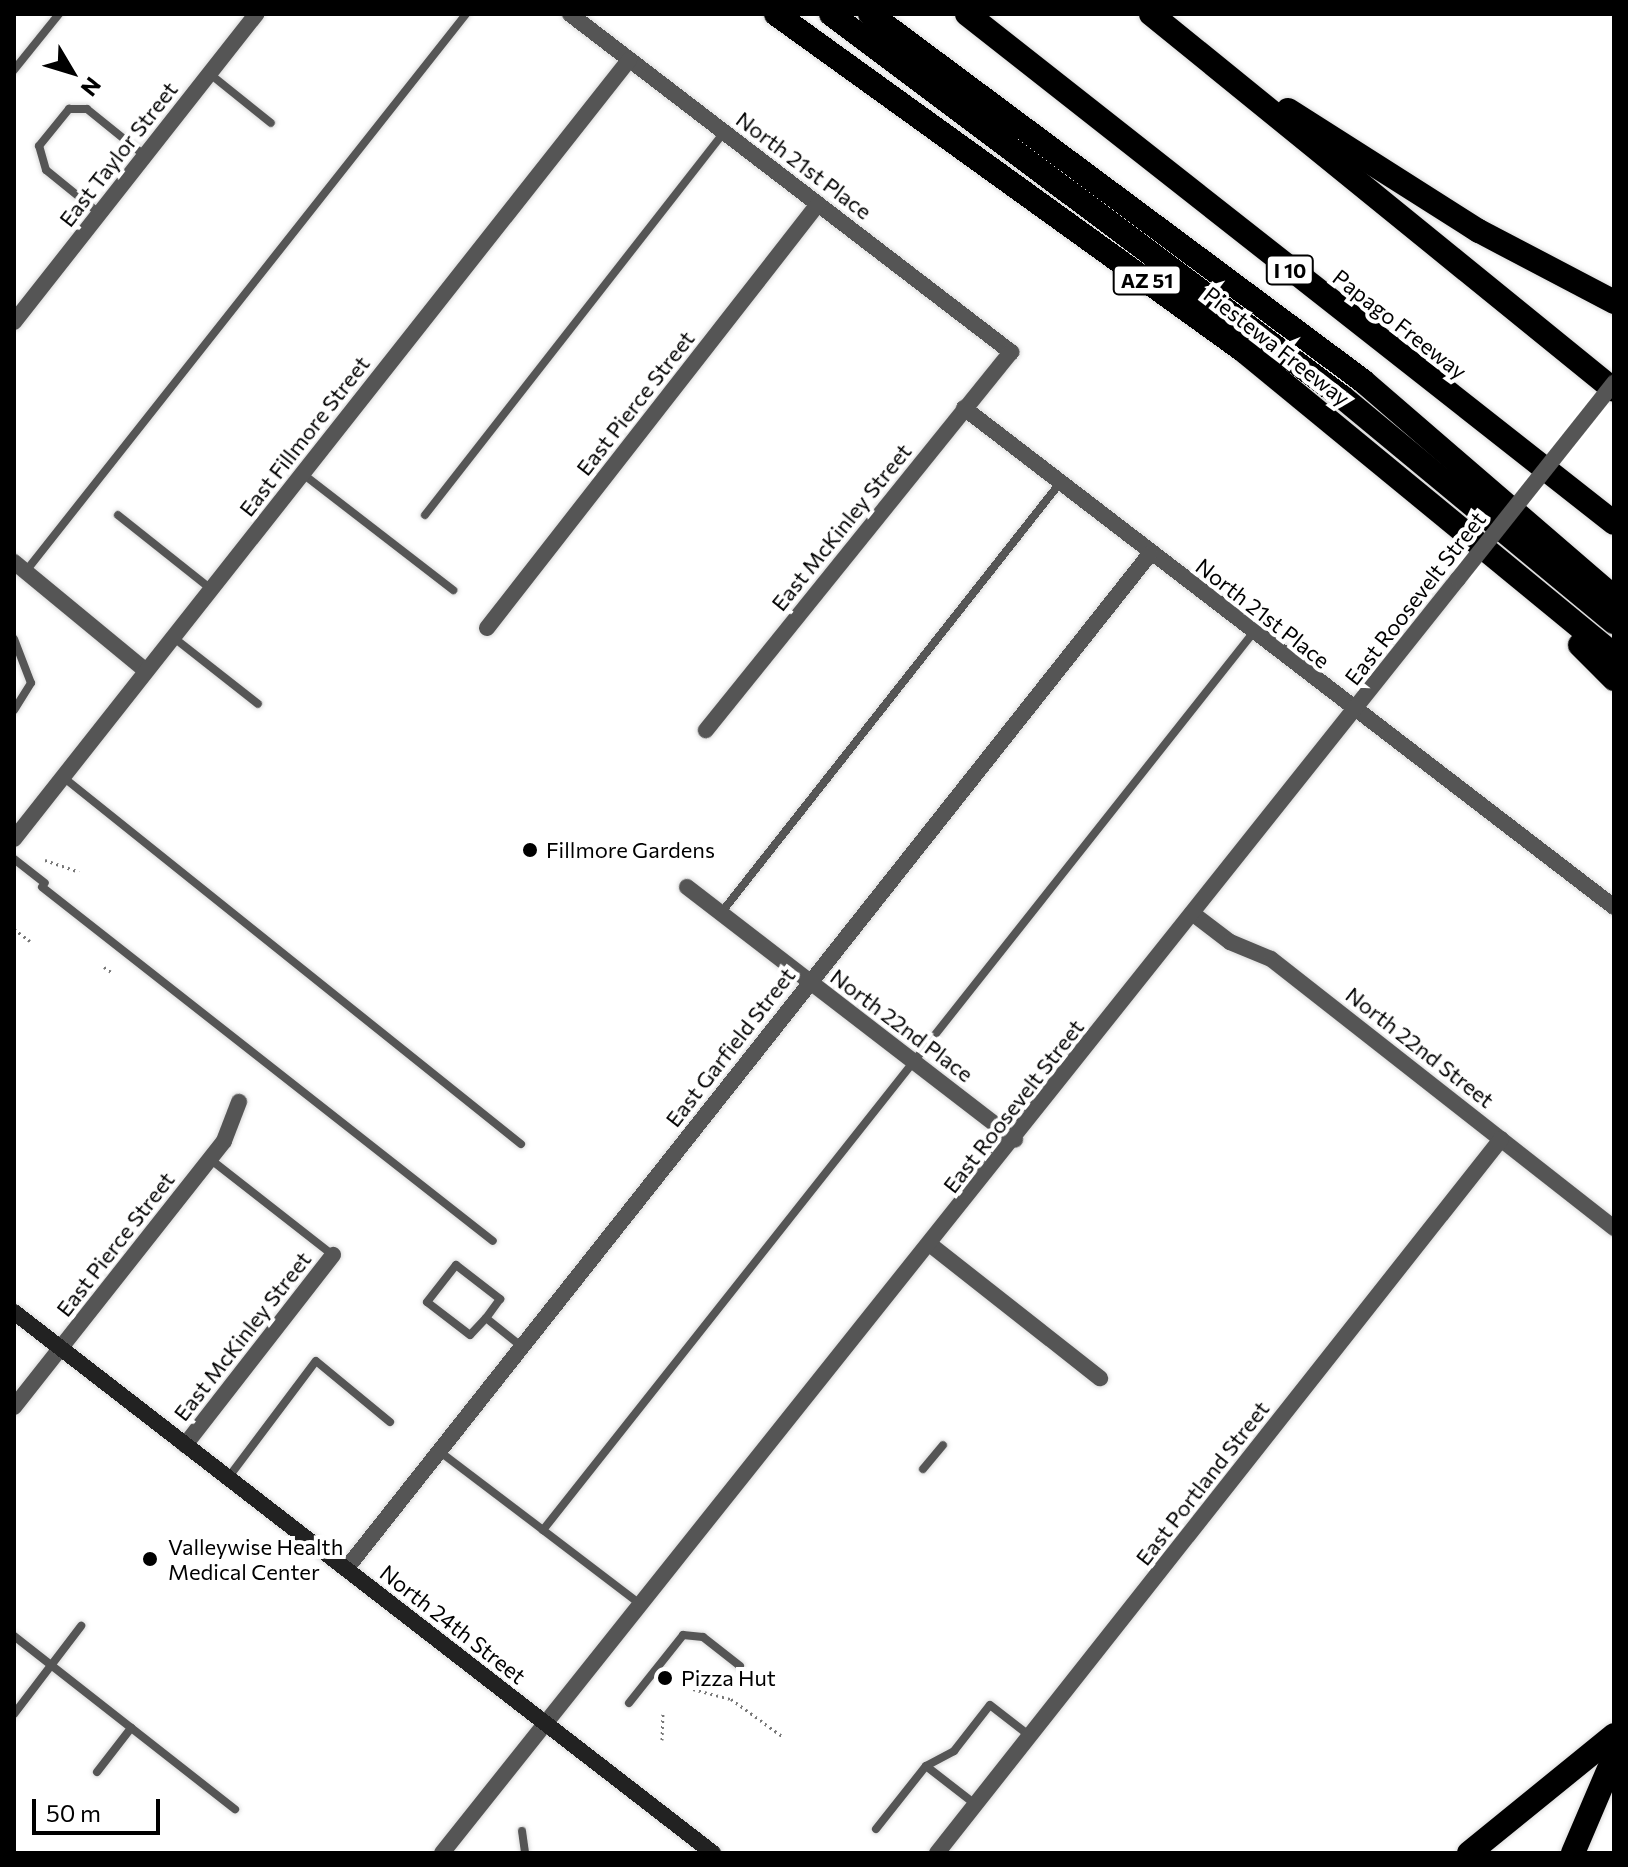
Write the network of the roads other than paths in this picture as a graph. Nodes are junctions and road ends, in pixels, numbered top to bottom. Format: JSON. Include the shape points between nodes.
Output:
{"nodes":[{"id":1,"x":59,"y":14,"type":"edge"},
{"id":2,"x":256,"y":14,"type":"edge"},
{"id":3,"x":466,"y":14,"type":"edge"},
{"id":4,"x":570,"y":14,"type":"edge"},
{"id":5,"x":776,"y":14,"type":"edge"},
{"id":6,"x":831,"y":14,"type":"edge"},
{"id":7,"x":870,"y":14,"type":"edge"},
{"id":8,"x":967,"y":14,"type":"edge"},
{"id":9,"x":1151,"y":14,"type":"edge"},
{"id":10,"x":1186,"y":42,"type":"junction"},
{"id":11,"x":629,"y":60,"type":"junction"},
{"id":12,"x":14,"y":70,"type":"edge"},
{"id":13,"x":209,"y":74,"type":"junction"},
{"id":14,"x":271,"y":123,"type":"dead end"},
{"id":15,"x":724,"y":132,"type":"junction"},
{"id":16,"x":145,"y":156,"type":"junction"},
{"id":17,"x":818,"y":204,"type":"junction"},
{"id":18,"x":99,"y":213,"type":"junction"},
{"id":19,"x":1614,"y":302,"type":"edge"},
{"id":20,"x":14,"y":322,"type":"edge"},
{"id":21,"x":1011,"y":352,"type":"joint"},
{"id":22,"x":1614,"y":383,"type":"edge"},
{"id":23,"x":1614,"y":390,"type":"edge"},
{"id":24,"x":964,"y":408,"type":"junction"},
{"id":25,"x":302,"y":474,"type":"junction"},
{"id":26,"x":1060,"y":483,"type":"junction"},
{"id":27,"x":118,"y":515,"type":"dead end"},
{"id":28,"x":425,"y":515,"type":"dead end"},
{"id":29,"x":1614,"y":523,"type":"edge"},
{"id":30,"x":1150,"y":554,"type":"junction"},
{"id":31,"x":1506,"y":563,"type":"junction"},
{"id":32,"x":20,"y":567,"type":"edge"},
{"id":33,"x":211,"y":589,"type":"junction"},
{"id":34,"x":453,"y":590,"type":"dead end"},
{"id":35,"x":1614,"y":598,"type":"edge"},
{"id":36,"x":1614,"y":622,"type":"edge"},
{"id":37,"x":487,"y":628,"type":"dead end"},
{"id":38,"x":1253,"y":633,"type":"junction"},
{"id":39,"x":173,"y":637,"type":"junction"},
{"id":40,"x":14,"y":639,"type":"edge"},
{"id":41,"x":1614,"y":655,"type":"edge"},
{"id":42,"x":146,"y":671,"type":"junction"},
{"id":43,"x":1614,"y":679,"type":"edge"},
{"id":44,"x":258,"y":704,"type":"dead end"},
{"id":45,"x":14,"y":710,"type":"edge"},
{"id":46,"x":1354,"y":710,"type":"junction"},
{"id":47,"x":706,"y":730,"type":"dead end"},
{"id":48,"x":63,"y":777,"type":"junction"},
{"id":49,"x":14,"y":839,"type":"edge"},
{"id":50,"x":14,"y":859,"type":"edge"},
{"id":51,"x":687,"y":887,"type":"dead end"},
{"id":52,"x":1614,"y":907,"type":"edge"},
{"id":53,"x":721,"y":913,"type":"junction"},
{"id":54,"x":1192,"y":913,"type":"junction"},
{"id":55,"x":809,"y":982,"type":"junction"},
{"id":56,"x":914,"y":1062,"type":"junction"},
{"id":57,"x":239,"y":1102,"type":"dead end"},
{"id":58,"x":1501,"y":1139,"type":"junction"},
{"id":59,"x":1015,"y":1140,"type":"junction"},
{"id":60,"x":521,"y":1144,"type":"dead end"},
{"id":61,"x":210,"y":1159,"type":"junction"},
{"id":62,"x":1614,"y":1228,"type":"edge"},
{"id":63,"x":493,"y":1241,"type":"dead end"},
{"id":64,"x":932,"y":1246,"type":"junction"},
{"id":65,"x":333,"y":1255,"type":"joint"},
{"id":66,"x":14,"y":1312,"type":"edge"},
{"id":67,"x":486,"y":1318,"type":"junction"},
{"id":68,"x":521,"y":1346,"type":"junction"},
{"id":69,"x":60,"y":1348,"type":"junction"},
{"id":70,"x":1100,"y":1378,"type":"dead end"},
{"id":71,"x":14,"y":1407,"type":"edge"},
{"id":72,"x":390,"y":1422,"type":"dead end"},
{"id":73,"x":185,"y":1445,"type":"junction"},
{"id":74,"x":943,"y":1445,"type":"dead end"},
{"id":75,"x":439,"y":1451,"type":"junction"},
{"id":76,"x":923,"y":1469,"type":"dead end"},
{"id":77,"x":228,"y":1478,"type":"junction"},
{"id":78,"x":543,"y":1530,"type":"junction"},
{"id":79,"x":346,"y":1569,"type":"junction"},
{"id":80,"x":641,"y":1605,"type":"junction"},
{"id":81,"x":81,"y":1626,"type":"dead end"},
{"id":82,"x":14,"y":1636,"type":"edge"},
{"id":83,"x":51,"y":1666,"type":"junction"},
{"id":84,"x":740,"y":1666,"type":"dead end"},
{"id":85,"x":629,"y":1703,"type":"dead end"},
{"id":86,"x":14,"y":1714,"type":"edge"},
{"id":87,"x":545,"y":1724,"type":"junction"},
{"id":88,"x":131,"y":1728,"type":"junction"},
{"id":89,"x":1614,"y":1735,"type":"edge"},
{"id":90,"x":1030,"y":1736,"type":"junction"},
{"id":91,"x":1614,"y":1757,"type":"edge"},
{"id":92,"x":926,"y":1766,"type":"junction"},
{"id":93,"x":97,"y":1772,"type":"dead end"},
{"id":94,"x":1614,"y":1789,"type":"edge"},
{"id":95,"x":976,"y":1804,"type":"junction"},
{"id":96,"x":235,"y":1809,"type":"dead end"},
{"id":97,"x":876,"y":1829,"type":"dead end"},
{"id":98,"x":522,"y":1831,"type":"dead end"},
{"id":99,"x":442,"y":1853,"type":"edge"},
{"id":100,"x":525,"y":1853,"type":"edge"},
{"id":101,"x":713,"y":1853,"type":"edge"},
{"id":102,"x":937,"y":1853,"type":"edge"},
{"id":103,"x":1469,"y":1853,"type":"edge"},
{"id":104,"x":1573,"y":1853,"type":"edge"},
{"id":105,"x":1580,"y":1853,"type":"edge"}],
"edges":[{"from":1,"to":12,"type":"lane"},
{"from":2,"to":13,"type":"street","name":"East Taylor Street"},
{"from":3,"to":32,"type":"lane"},
{"from":4,"to":11,"type":"street","name":"North 21st Place"},
{"from":5,"to":31,"type":"highway","name":"Piestewa Freeway","number":"AZ 51","via":[[1244,351]]},
{"from":6,"to":36,"type":"highway","via":[[1342,397]]},
{"from":7,"to":35,"type":"highway","via":[[1363,381]]},
{"from":8,"to":29,"type":"highway","name":"Papago Freeway","number":"I 10"},
{"from":9,"to":10,"type":"highway"},
{"from":10,"to":19,"type":"highway","via":[[1431,203]]},
{"from":10,"to":23,"type":"highway"},
{"from":11,"to":15,"type":"street","name":"North 21st Place"},
{"from":11,"to":25,"type":"street","name":"East Fillmore Street"},
{"from":13,"to":14,"type":"lane"},
{"from":13,"to":16,"type":"street","name":"East Taylor Street"},
{"from":15,"to":17,"type":"street","name":"North 21st Place"},
{"from":15,"to":28,"type":"lane"},
{"from":16,"to":18,"type":"street","name":"East Taylor Street"},
{"from":16,"to":18,"type":"lane","via":[[87,109],[69,109],[39,146],[46,170]]},
{"from":17,"to":21,"type":"street","name":"North 21st Place"},
{"from":17,"to":37,"type":"street","name":"East Pierce Street"},
{"from":18,"to":20,"type":"street","name":"East Taylor Street"},
{"from":21,"to":24,"type":"street","name":"East McKinley Street"},
{"from":22,"to":46,"type":"street","name":"East Roosevelt Street","bridge":true},
{"from":24,"to":26,"type":"street","name":"North 21st Place"},
{"from":24,"to":47,"type":"street","name":"East McKinley Street"},
{"from":25,"to":33,"type":"street","name":"East Fillmore Street"},
{"from":25,"to":34,"type":"lane"},
{"from":26,"to":30,"type":"street","name":"North 21st Place"},
{"from":26,"to":53,"type":"lane"},
{"from":27,"to":33,"type":"lane"},
{"from":30,"to":38,"type":"street","name":"North 21st Place"},
{"from":30,"to":55,"type":"street","name":"East Garfield Street"},
{"from":31,"to":41,"type":"highway","name":"Piestewa Freeway","number":"AZ 51"},
{"from":31,"to":43,"type":"highway"},
{"from":32,"to":42,"type":"street"},
{"from":33,"to":39,"type":"street","name":"East Fillmore Street"},
{"from":38,"to":46,"type":"street","name":"North 21st Place"},
{"from":38,"to":56,"type":"lane"},
{"from":39,"to":42,"type":"street","name":"East Fillmore Street"},
{"from":39,"to":44,"type":"lane"},
{"from":40,"to":45,"type":"lane","via":[[31,683]]},
{"from":42,"to":48,"type":"street","name":"East Fillmore Street"},
{"from":46,"to":52,"type":"street","name":"North 21st Place"},
{"from":46,"to":54,"type":"street","name":"East Roosevelt Street"},
{"from":48,"to":49,"type":"street","name":"East Fillmore Street"},
{"from":48,"to":60,"type":"lane"},
{"from":50,"to":63,"type":"lane"},
{"from":51,"to":53,"type":"street","name":"North 22nd Place"},
{"from":53,"to":55,"type":"street","name":"North 22nd Place"},
{"from":54,"to":58,"type":"street","name":"North 22nd Street","via":[[1230,942],[1271,959]]},
{"from":54,"to":59,"type":"street","name":"East Roosevelt Street"},
{"from":55,"to":56,"type":"street","name":"North 22nd Place"},
{"from":55,"to":68,"type":"street","name":"East Garfield Street"},
{"from":56,"to":59,"type":"street","name":"North 22nd Place"},
{"from":56,"to":78,"type":"lane"},
{"from":57,"to":61,"type":"street","name":"East Pierce Street"},
{"from":58,"to":62,"type":"street","name":"North 22nd Street"},
{"from":58,"to":90,"type":"street","name":"East Portland Street"},
{"from":59,"to":64,"type":"street","name":"East Roosevelt Street"},
{"from":61,"to":65,"type":"lane"},
{"from":61,"to":69,"type":"street","name":"East Pierce Street"},
{"from":64,"to":70,"type":"street"},
{"from":64,"to":80,"type":"street","name":"East Roosevelt Street"},
{"from":65,"to":73,"type":"street","name":"East McKinley Street"},
{"from":66,"to":69,"type":"main road","name":"North 24th Street"},
{"from":67,"to":67,"type":"lane","via":[[500,1299],[456,1265],[427,1302],[470,1335]]},
{"from":67,"to":68,"type":"lane"},
{"from":68,"to":75,"type":"street","name":"East Garfield Street"},
{"from":69,"to":71,"type":"street","name":"East Pierce Street"},
{"from":69,"to":73,"type":"main road","name":"North 24th Street"},
{"from":72,"to":77,"type":"lane","via":[[316,1361]]},
{"from":73,"to":77,"type":"main road","name":"North 24th Street"},
{"from":74,"to":76,"type":"lane"},
{"from":75,"to":78,"type":"lane"},
{"from":75,"to":79,"type":"street","name":"East Garfield Street"},
{"from":77,"to":79,"type":"main road","name":"North 24th Street"},
{"from":78,"to":80,"type":"lane"},
{"from":79,"to":87,"type":"main road","name":"North 24th Street"},
{"from":80,"to":87,"type":"street","name":"East Roosevelt Street"},
{"from":81,"to":83,"type":"lane"},
{"from":82,"to":83,"type":"lane"},
{"from":83,"to":86,"type":"lane"},
{"from":83,"to":88,"type":"lane"},
{"from":84,"to":85,"type":"lane","via":[[692,1632],[676,1641]]},
{"from":87,"to":99,"type":"street","name":"East Roosevelt Street"},
{"from":87,"to":101,"type":"main road","name":"North 24th Street"},
{"from":88,"to":93,"type":"lane"},
{"from":88,"to":96,"type":"lane"},
{"from":89,"to":103,"type":"highway"},
{"from":90,"to":92,"type":"lane","via":[[990,1705],[954,1751]]},
{"from":90,"to":95,"type":"street","name":"East Portland Street"},
{"from":91,"to":104,"type":"highway"},
{"from":92,"to":95,"type":"lane"},
{"from":92,"to":97,"type":"lane"},
{"from":94,"to":105,"type":"highway"},
{"from":95,"to":102,"type":"street","name":"East Portland Street"},
{"from":98,"to":100,"type":"lane"}]}
